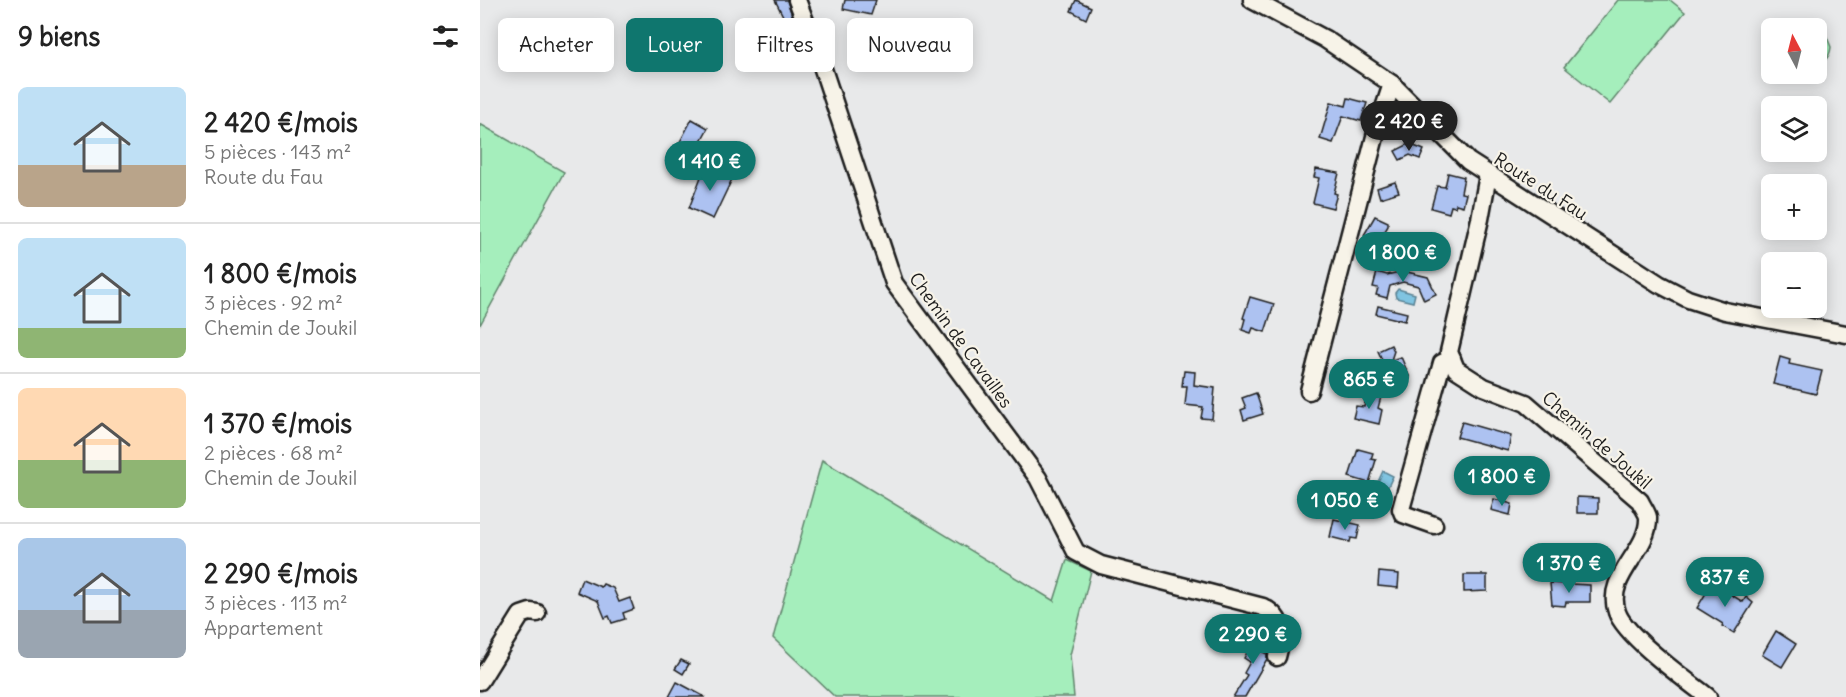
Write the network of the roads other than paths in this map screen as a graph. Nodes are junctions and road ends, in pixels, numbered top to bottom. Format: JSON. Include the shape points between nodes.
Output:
{"nodes":[{"id":1,"x":797,"y":0,"type":"edge"},
{"id":2,"x":1252,"y":0,"type":"edge"},
{"id":3,"x":1392,"y":84,"type":"junction"},
{"id":4,"x":1488,"y":175,"type":"junction"},
{"id":5,"x":1846,"y":334,"type":"edge"},
{"id":6,"x":1452,"y":359,"type":"junction"},
{"id":7,"x":1309,"y":391,"type":"dead end"},
{"id":8,"x":1434,"y":525,"type":"dead end"},
{"id":9,"x":537,"y":613,"type":"dead end"},
{"id":10,"x":1277,"y":657,"type":"dead end"},
{"id":11,"x":480,"y":681,"type":"edge"},
{"id":12,"x":1708,"y":697,"type":"edge"}],
"edges":[{"from":1,"to":10,"type":"street","name":"Chemin de Cavailles","via":[[894,283],[1038,478],[1076,552],[1101,564],[1263,607],[1278,619],[1281,629]]},
{"from":2,"to":3,"type":"street","name":"Route du Fau","via":[[1325,39]]},
{"from":3,"to":4,"type":"street","name":"Route du Fau","via":[[1467,161]]},
{"from":3,"to":7,"type":"street"},
{"from":4,"to":5,"type":"street","name":"Route du Fau","via":[[1688,299],[1745,315]]},
{"from":4,"to":6,"type":"street","via":[[1449,352]]},
{"from":6,"to":8,"type":"street","via":[[1442,363],[1401,509],[1402,514]]},
{"from":6,"to":12,"type":"street","name":"Chemin de Joukil","via":[[1456,369],[1484,387],[1526,403],[1640,501],[1648,516],[1646,532],[1618,582],[1617,612],[1656,656]]},
{"from":9,"to":11,"type":"street","via":[[521,615]]}]}
